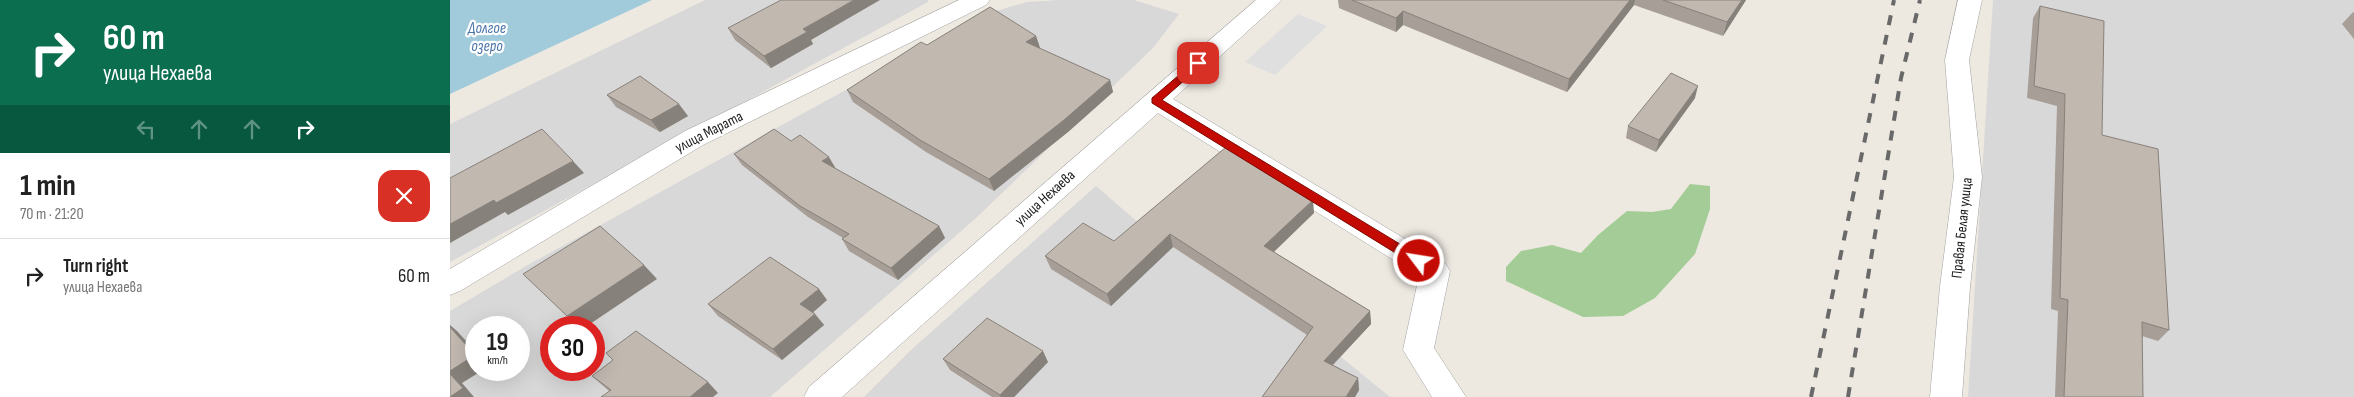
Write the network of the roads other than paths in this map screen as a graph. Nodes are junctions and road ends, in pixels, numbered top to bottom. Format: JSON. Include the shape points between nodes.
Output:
{"nodes":[{"id":1,"x":978,"y":0,"type":"edge"},
{"id":2,"x":1270,"y":0,"type":"edge"},
{"id":3,"x":1970,"y":0,"type":"edge"},
{"id":4,"x":1155,"y":100,"type":"junction"},
{"id":5,"x":450,"y":283,"type":"edge"},
{"id":6,"x":820,"y":397,"type":"edge"},
{"id":7,"x":1450,"y":397,"type":"edge"},
{"id":8,"x":1946,"y":397,"type":"edge"}],
"edges":[{"from":1,"to":5,"type":"street","name":"улица Марата","via":[[694,138]]},
{"from":2,"to":4,"type":"street","name":"улица Нехаева"},
{"from":3,"to":8,"type":"street","name":"Правая Белая улица","via":[[1957,60],[1968,177]]},
{"from":4,"to":6,"type":"street","name":"улица Нехаева"},
{"from":4,"to":7,"type":"street","via":[[1435,271],[1418,350]]}]}
